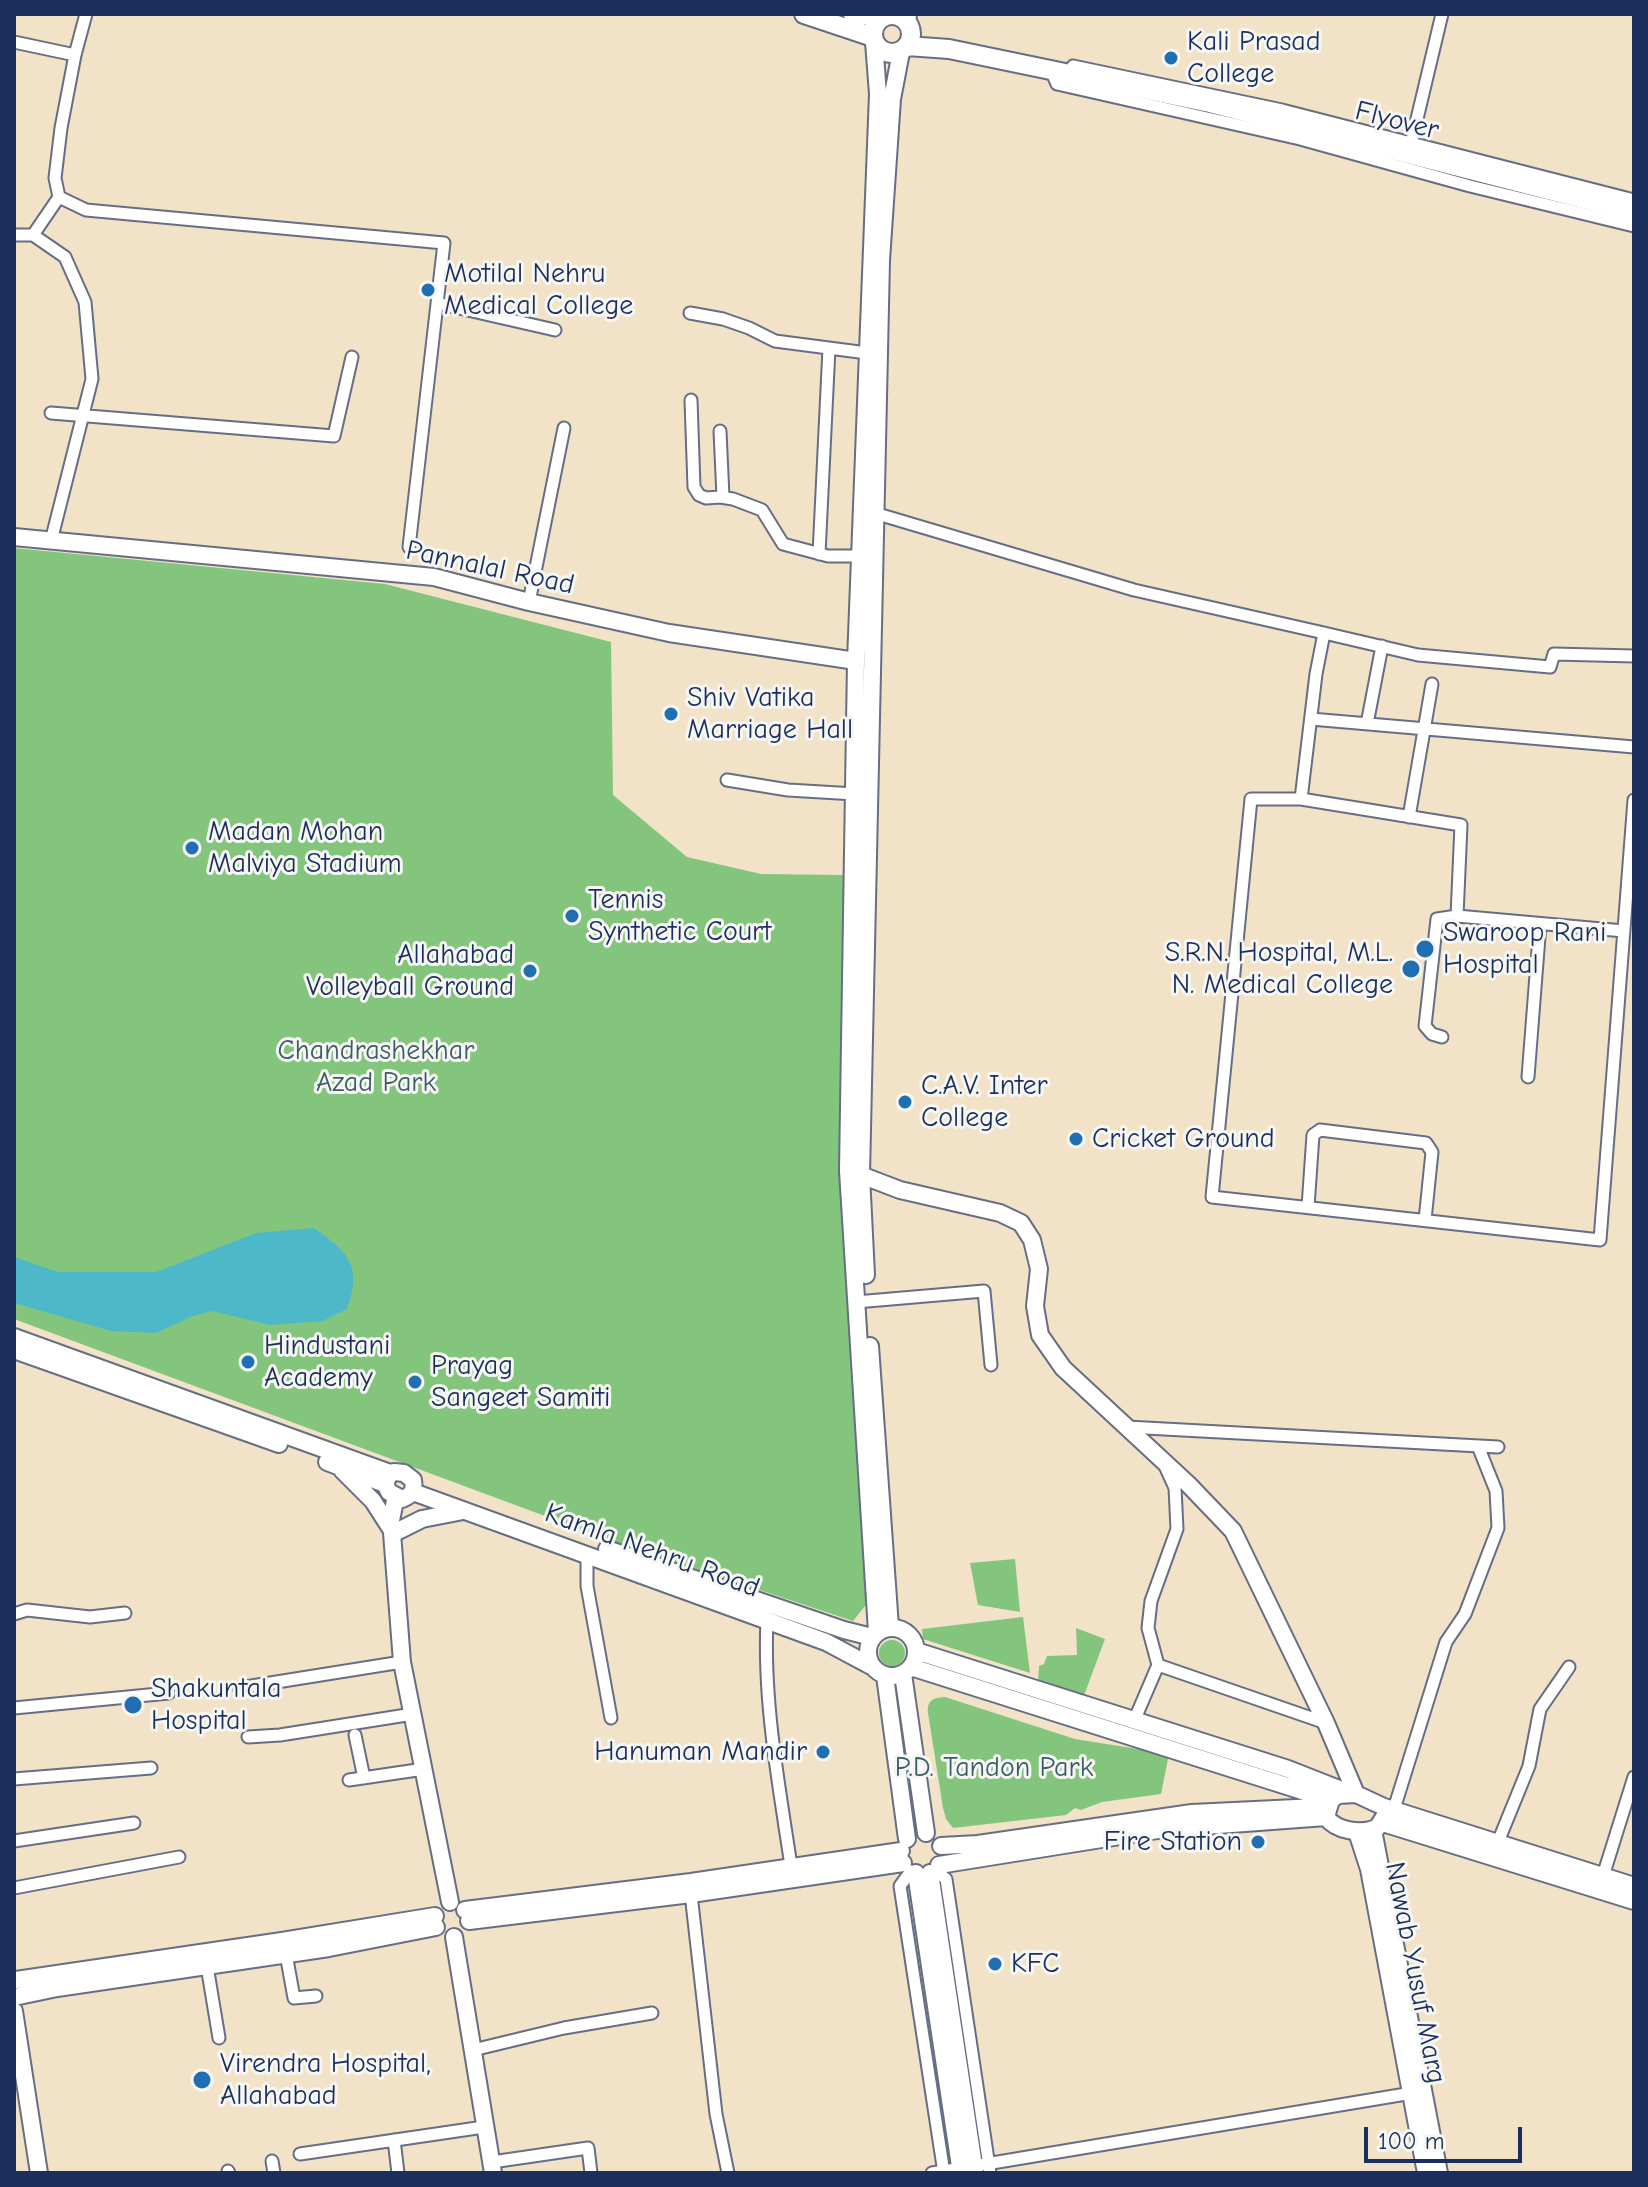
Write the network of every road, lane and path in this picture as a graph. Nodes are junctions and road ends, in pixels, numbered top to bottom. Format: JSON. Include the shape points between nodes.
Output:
{"nodes":[{"id":1,"x":86,"y":14,"type":"edge"},
{"id":2,"x":804,"y":14,"type":"edge"},
{"id":3,"x":853,"y":14,"type":"edge"},
{"id":4,"x":1442,"y":14,"type":"edge"},
{"id":5,"x":882,"y":16,"type":"edge"},
{"id":6,"x":907,"y":33,"type":"edge"},
{"id":7,"x":874,"y":40,"type":"junction"},
{"id":8,"x":14,"y":42,"type":"edge"},
{"id":9,"x":75,"y":55,"type":"junction"},
{"id":10,"x":1058,"y":71,"type":"junction"},
{"id":11,"x":1411,"y":144,"type":"junction"},
{"id":12,"x":59,"y":197,"type":"junction"},
{"id":13,"x":1634,"y":200,"type":"edge"},
{"id":14,"x":1634,"y":212,"type":"edge"},
{"id":15,"x":1634,"y":226,"type":"edge"},
{"id":16,"x":14,"y":235,"type":"edge"},
{"id":17,"x":33,"y":235,"type":"junction"},
{"id":18,"x":437,"y":303,"type":"junction"},
{"id":19,"x":690,"y":313,"type":"dead end"},
{"id":20,"x":555,"y":330,"type":"dead end"},
{"id":21,"x":829,"y":348,"type":"junction"},
{"id":22,"x":867,"y":353,"type":"junction"},
{"id":23,"x":352,"y":357,"type":"dead end"},
{"id":24,"x":691,"y":400,"type":"dead end"},
{"id":25,"x":51,"y":413,"type":"dead end"},
{"id":26,"x":83,"y":416,"type":"junction"},
{"id":27,"x":564,"y":428,"type":"dead end"},
{"id":28,"x":720,"y":431,"type":"dead end"},
{"id":29,"x":723,"y":497,"type":"junction"},
{"id":30,"x":870,"y":512,"type":"junction"},
{"id":31,"x":14,"y":537,"type":"edge"},
{"id":32,"x":51,"y":541,"type":"junction"},
{"id":33,"x":409,"y":547,"type":"dead end"},
{"id":34,"x":819,"y":554,"type":"junction"},
{"id":35,"x":861,"y":556,"type":"junction"},
{"id":36,"x":529,"y":602,"type":"junction"},
{"id":37,"x":1324,"y":633,"type":"junction"},
{"id":38,"x":1382,"y":646,"type":"junction"},
{"id":39,"x":1634,"y":656,"type":"edge"},
{"id":40,"x":856,"y":661,"type":"junction"},
{"id":41,"x":1432,"y":684,"type":"dead end"},
{"id":42,"x":1311,"y":719,"type":"junction"},
{"id":43,"x":1367,"y":724,"type":"junction"},
{"id":44,"x":1423,"y":729,"type":"junction"},
{"id":45,"x":1634,"y":747,"type":"edge"},
{"id":46,"x":727,"y":780,"type":"dead end"},
{"id":47,"x":855,"y":794,"type":"junction"},
{"id":48,"x":1301,"y":799,"type":"junction"},
{"id":49,"x":1634,"y":800,"type":"edge"},
{"id":50,"x":1409,"y":817,"type":"junction"},
{"id":51,"x":1457,"y":916,"type":"junction"},
{"id":52,"x":1540,"y":924,"type":"junction"},
{"id":53,"x":1624,"y":931,"type":"junction"},
{"id":54,"x":1442,"y":1037,"type":"dead end"},
{"id":55,"x":1528,"y":1077,"type":"dead end"},
{"id":56,"x":855,"y":1173,"type":"junction"},
{"id":57,"x":1308,"y":1207,"type":"junction"},
{"id":58,"x":1425,"y":1220,"type":"junction"},
{"id":59,"x":862,"y":1301,"type":"junction"},
{"id":60,"x":14,"y":1337,"type":"edge"},
{"id":61,"x":14,"y":1350,"type":"edge"},
{"id":62,"x":991,"y":1365,"type":"dead end"},
{"id":63,"x":1126,"y":1427,"type":"junction"},
{"id":64,"x":1478,"y":1446,"type":"junction"},
{"id":65,"x":1498,"y":1447,"type":"dead end"},
{"id":66,"x":1162,"y":1460,"type":"junction"},
{"id":67,"x":339,"y":1467,"type":"junction"},
{"id":68,"x":400,"y":1487,"type":"junction"},
{"id":69,"x":463,"y":1511,"type":"junction"},
{"id":70,"x":394,"y":1533,"type":"junction"},
{"id":71,"x":587,"y":1554,"type":"junction"},
{"id":72,"x":125,"y":1613,"type":"dead end"},
{"id":73,"x":14,"y":1614,"type":"edge"},
{"id":74,"x":767,"y":1620,"type":"junction"},
{"id":75,"x":880,"y":1632,"type":"junction"},
{"id":76,"x":402,"y":1662,"type":"junction"},
{"id":77,"x":910,"y":1664,"type":"junction"},
{"id":78,"x":1158,"y":1665,"type":"junction"},
{"id":79,"x":1569,"y":1667,"type":"dead end"},
{"id":80,"x":878,"y":1671,"type":"junction"},
{"id":81,"x":239,"y":1688,"type":"dead end"},
{"id":82,"x":169,"y":1693,"type":"dead end"},
{"id":83,"x":14,"y":1708,"type":"edge"},
{"id":84,"x":413,"y":1714,"type":"junction"},
{"id":85,"x":611,"y":1718,"type":"dead end"},
{"id":86,"x":1134,"y":1721,"type":"junction"},
{"id":87,"x":1326,"y":1723,"type":"junction"},
{"id":88,"x":355,"y":1735,"type":"dead end"},
{"id":89,"x":248,"y":1737,"type":"dead end"},
{"id":90,"x":151,"y":1768,"type":"dead end"},
{"id":91,"x":424,"y":1769,"type":"junction"},
{"id":92,"x":1634,"y":1777,"type":"edge"},
{"id":93,"x":364,"y":1778,"type":"junction"},
{"id":94,"x":14,"y":1779,"type":"edge"},
{"id":95,"x":349,"y":1780,"type":"dead end"},
{"id":96,"x":1352,"y":1793,"type":"junction"},
{"id":97,"x":1328,"y":1808,"type":"junction"},
{"id":98,"x":1378,"y":1820,"type":"junction"},
{"id":99,"x":134,"y":1823,"type":"dead end"},
{"id":100,"x":926,"y":1833,"type":"junction"},
{"id":101,"x":14,"y":1841,"type":"edge"},
{"id":102,"x":1498,"y":1842,"type":"junction"},
{"id":103,"x":941,"y":1846,"type":"junction"},
{"id":104,"x":179,"y":1857,"type":"dead end"},
{"id":105,"x":918,"y":1863,"type":"junction"},
{"id":106,"x":791,"y":1866,"type":"junction"},
{"id":107,"x":1603,"y":1876,"type":"junction"},
{"id":108,"x":1634,"y":1886,"type":"edge"},
{"id":109,"x":14,"y":1888,"type":"edge"},
{"id":110,"x":691,"y":1894,"type":"junction"},
{"id":111,"x":1634,"y":1901,"type":"edge"},
{"id":112,"x":461,"y":1911,"type":"junction"},
{"id":113,"x":436,"y":1921,"type":"junction"},
{"id":114,"x":454,"y":1937,"type":"junction"},
{"id":115,"x":286,"y":1954,"type":"junction"},
{"id":116,"x":207,"y":1966,"type":"junction"},
{"id":117,"x":15,"y":1994,"type":"edge"},
{"id":118,"x":316,"y":1996,"type":"dead end"},
{"id":119,"x":652,"y":2013,"type":"dead end"},
{"id":120,"x":219,"y":2038,"type":"dead end"},
{"id":121,"x":473,"y":2050,"type":"junction"},
{"id":122,"x":14,"y":2068,"type":"edge"},
{"id":123,"x":1412,"y":2093,"type":"junction"},
{"id":124,"x":484,"y":2127,"type":"junction"},
{"id":125,"x":394,"y":2140,"type":"junction"},
{"id":126,"x":300,"y":2154,"type":"dead end"},
{"id":127,"x":492,"y":2168,"type":"edge"},
{"id":128,"x":963,"y":2171,"type":"edge"},
{"id":129,"x":31,"y":2173,"type":"edge"},
{"id":130,"x":39,"y":2173,"type":"edge"},
{"id":131,"x":398,"y":2173,"type":"edge"},
{"id":132,"x":591,"y":2173,"type":"edge"},
{"id":133,"x":728,"y":2173,"type":"edge"},
{"id":134,"x":1426,"y":2173,"type":"edge"},
{"id":135,"x":1439,"y":2173,"type":"edge"}],
"edges":[{"from":1,"to":9,"type":"street"},
{"from":2,"to":7,"type":"main road"},
{"from":3,"to":5,"type":"main road"},
{"from":4,"to":11,"type":"street"},
{"from":5,"to":6,"type":"main road","via":[[898,16]]},
{"from":5,"to":7,"type":"main road"},
{"from":6,"to":7,"type":"main road","via":[[886,52]]},
{"from":6,"to":10,"type":"main road","name":"Flyover","via":[[949,49]]},
{"from":6,"to":30,"type":"main road","via":[[892,99],[885,176]]},
{"from":7,"to":22,"type":"main road","via":[[878,94]]},
{"from":8,"to":9,"type":"street"},
{"from":9,"to":12,"type":"street","via":[[55,178]]},
{"from":10,"to":11,"type":"street","via":[[1060,63],[1140,78]]},
{"from":10,"to":14,"type":"main road","name":"Flyover","via":[[1210,103]]},
{"from":10,"to":15,"type":"street","via":[[1057,84],[1300,139]]},
{"from":11,"to":13,"type":"street"},
{"from":12,"to":17,"type":"street"},
{"from":12,"to":18,"type":"street","via":[[86,210],[444,243]]},
{"from":16,"to":17,"type":"street"},
{"from":17,"to":26,"type":"street","via":[[65,257],[85,302],[92,379]]},
{"from":18,"to":20,"type":"street"},
{"from":18,"to":33,"type":"street"},
{"from":19,"to":21,"type":"street","via":[[723,319],[775,341]]},
{"from":21,"to":22,"type":"street"},
{"from":21,"to":34,"type":"street"},
{"from":22,"to":30,"type":"main road"},
{"from":23,"to":26,"type":"street","via":[[334,436]]},
{"from":24,"to":29,"type":"street","via":[[694,487],[706,498]]},
{"from":25,"to":26,"type":"street"},
{"from":26,"to":32,"type":"street"},
{"from":27,"to":36,"type":"street"},
{"from":28,"to":29,"type":"street"},
{"from":29,"to":34,"type":"street","via":[[762,510],[783,544]]},
{"from":30,"to":35,"type":"main road"},
{"from":30,"to":37,"type":"street","via":[[1134,590]]},
{"from":30,"to":56,"type":"main road"},
{"from":31,"to":32,"type":"main road","name":"Pannalal Road"},
{"from":32,"to":36,"type":"main road","name":"Pannalal Road","via":[[434,577]]},
{"from":34,"to":35,"type":"street"},
{"from":35,"to":40,"type":"main road"},
{"from":36,"to":40,"type":"main road","name":"Pannalal Road","via":[[669,633]]},
{"from":37,"to":38,"type":"street"},
{"from":37,"to":42,"type":"street"},
{"from":38,"to":39,"type":"street","via":[[1418,655],[1550,667],[1554,654]]},
{"from":38,"to":43,"type":"street"},
{"from":40,"to":47,"type":"main road"},
{"from":41,"to":44,"type":"street"},
{"from":42,"to":43,"type":"street"},
{"from":42,"to":48,"type":"street"},
{"from":43,"to":44,"type":"street"},
{"from":44,"to":45,"type":"street"},
{"from":44,"to":50,"type":"street"},
{"from":46,"to":47,"type":"street"},
{"from":47,"to":56,"type":"main road"},
{"from":48,"to":50,"type":"street"},
{"from":48,"to":57,"type":"street","via":[[1251,799],[1212,1197]]},
{"from":49,"to":53,"type":"street"},
{"from":50,"to":51,"type":"street","via":[[1461,825]]},
{"from":51,"to":52,"type":"street"},
{"from":51,"to":54,"type":"street","via":[[1437,919],[1425,1026]]},
{"from":52,"to":53,"type":"street"},
{"from":52,"to":55,"type":"street"},
{"from":53,"to":58,"type":"street","via":[[1600,1240]]},
{"from":56,"to":59,"type":"main road"},
{"from":56,"to":63,"type":"main road","via":[[1021,1223],[1032,1240],[1039,1269],[1035,1306],[1040,1335],[1063,1368]]},
{"from":57,"to":58,"type":"street"},
{"from":57,"to":58,"type":"street","via":[[1313,1135],[1320,1130],[1426,1143],[1432,1152]]},
{"from":59,"to":62,"type":"street","via":[[984,1291]]},
{"from":59,"to":75,"type":"main road"},
{"from":60,"to":68,"type":"main road","name":"Kamla Nehru Road"},
{"from":61,"to":67,"type":"main road","name":"Kamla Nehru Road"},
{"from":63,"to":64,"type":"street"},
{"from":63,"to":66,"type":"main road"},
{"from":64,"to":65,"type":"street"},
{"from":64,"to":98,"type":"street","via":[[1496,1491],[1498,1528],[1465,1614],[1442,1653]]},
{"from":66,"to":78,"type":"street","via":[[1175,1488],[1177,1529],[1151,1601],[1148,1628]]},
{"from":66,"to":87,"type":"main road","via":[[1233,1531]]},
{"from":67,"to":68,"type":"main road","name":"Kamla Nehru Road"},
{"from":67,"to":70,"type":"main road","via":[[373,1501]]},
{"from":68,"to":69,"type":"main road","name":"Kamla Nehru Road"},
{"from":68,"to":70,"type":"main road","via":[[405,1506]]},
{"from":68,"to":75,"type":"main road","name":"Kamla Nehru Road","via":[[844,1630]]},
{"from":69,"to":70,"type":"main road","via":[[422,1519]]},
{"from":69,"to":71,"type":"main road","name":"Kamla Nehru Road"},
{"from":70,"to":76,"type":"main road"},
{"from":71,"to":74,"type":"main road","name":"Kamla Nehru Road"},
{"from":71,"to":85,"type":"street","via":[[587,1586]]},
{"from":72,"to":73,"type":"street"},
{"from":74,"to":80,"type":"main road","name":"Kamla Nehru Road","via":[[826,1642]]},
{"from":74,"to":106,"type":"street","via":[[774,1752]]},
{"from":75,"to":77,"type":"main road","via":[[911,1637]]},
{"from":75,"to":80,"type":"main road","via":[[867,1649]]},
{"from":76,"to":81,"type":"street"},
{"from":76,"to":84,"type":"main road"},
{"from":77,"to":80,"type":"main road"},
{"from":77,"to":86,"type":"main road"},
{"from":77,"to":97,"type":"main road"},
{"from":77,"to":100,"type":"main road"},
{"from":78,"to":86,"type":"street"},
{"from":78,"to":87,"type":"street"},
{"from":79,"to":102,"type":"street","via":[[1540,1709],[1529,1766]]},
{"from":80,"to":105,"type":"main road"},
{"from":82,"to":83,"type":"street"},
{"from":84,"to":89,"type":"street"},
{"from":84,"to":91,"type":"main road"},
{"from":86,"to":96,"type":"main road"},
{"from":87,"to":96,"type":"main road"},
{"from":88,"to":93,"type":"street"},
{"from":90,"to":94,"type":"street"},
{"from":91,"to":93,"type":"street"},
{"from":91,"to":112,"type":"main road"},
{"from":92,"to":107,"type":"street"},
{"from":93,"to":95,"type":"street"},
{"from":96,"to":97,"type":"main road","via":[[1338,1795]]},
{"from":96,"to":98,"type":"main road"},
{"from":97,"to":98,"type":"main road","via":[[1330,1823]]},
{"from":97,"to":103,"type":"main road","via":[[1178,1814]]},
{"from":97,"to":105,"type":"main road"},
{"from":98,"to":102,"type":"main road"},
{"from":98,"to":111,"type":"main road"},
{"from":98,"to":123,"type":"main road","name":"Nawab Yusuf Marg","via":[[1369,1869]]},
{"from":98,"to":135,"type":"main road"},
{"from":99,"to":101,"type":"street"},
{"from":100,"to":103,"type":"main road"},
{"from":100,"to":105,"type":"main road","via":[[912,1835]]},
{"from":102,"to":107,"type":"main road"},
{"from":103,"to":105,"type":"main road","via":[[943,1853]]},
{"from":104,"to":109,"type":"street"},
{"from":105,"to":106,"type":"main road"},
{"from":105,"to":110,"type":"main road"},
{"from":105,"to":128,"type":"main road"},
{"from":105,"to":128,"type":"street","via":[[900,1886]]},
{"from":106,"to":112,"type":"main road"},
{"from":107,"to":108,"type":"main road"},
{"from":110,"to":112,"type":"main road"},
{"from":110,"to":133,"type":"street","via":[[716,2114]]},
{"from":112,"to":113,"type":"main road","via":[[440,1907]]},
{"from":112,"to":114,"type":"main road","via":[[464,1931]]},
{"from":113,"to":114,"type":"main road","via":[[443,1935]]},
{"from":113,"to":115,"type":"main road"},
{"from":113,"to":117,"type":"main road","via":[[282,1941]]},
{"from":114,"to":121,"type":"main road"},
{"from":115,"to":116,"type":"main road"},
{"from":115,"to":118,"type":"street","via":[[294,1998]]},
{"from":116,"to":117,"type":"main road"},
{"from":116,"to":120,"type":"street"},
{"from":117,"to":130,"type":"main road"},
{"from":119,"to":121,"type":"street"},
{"from":121,"to":124,"type":"main road"},
{"from":122,"to":129,"type":"main road"},
{"from":123,"to":128,"type":"street"},
{"from":123,"to":134,"type":"main road","name":"Nawab Yusuf Marg"},
{"from":124,"to":125,"type":"street"},
{"from":124,"to":127,"type":"main road"},
{"from":125,"to":126,"type":"street"},
{"from":125,"to":131,"type":"street"},
{"from":127,"to":132,"type":"street","via":[[588,2148]]}]}
